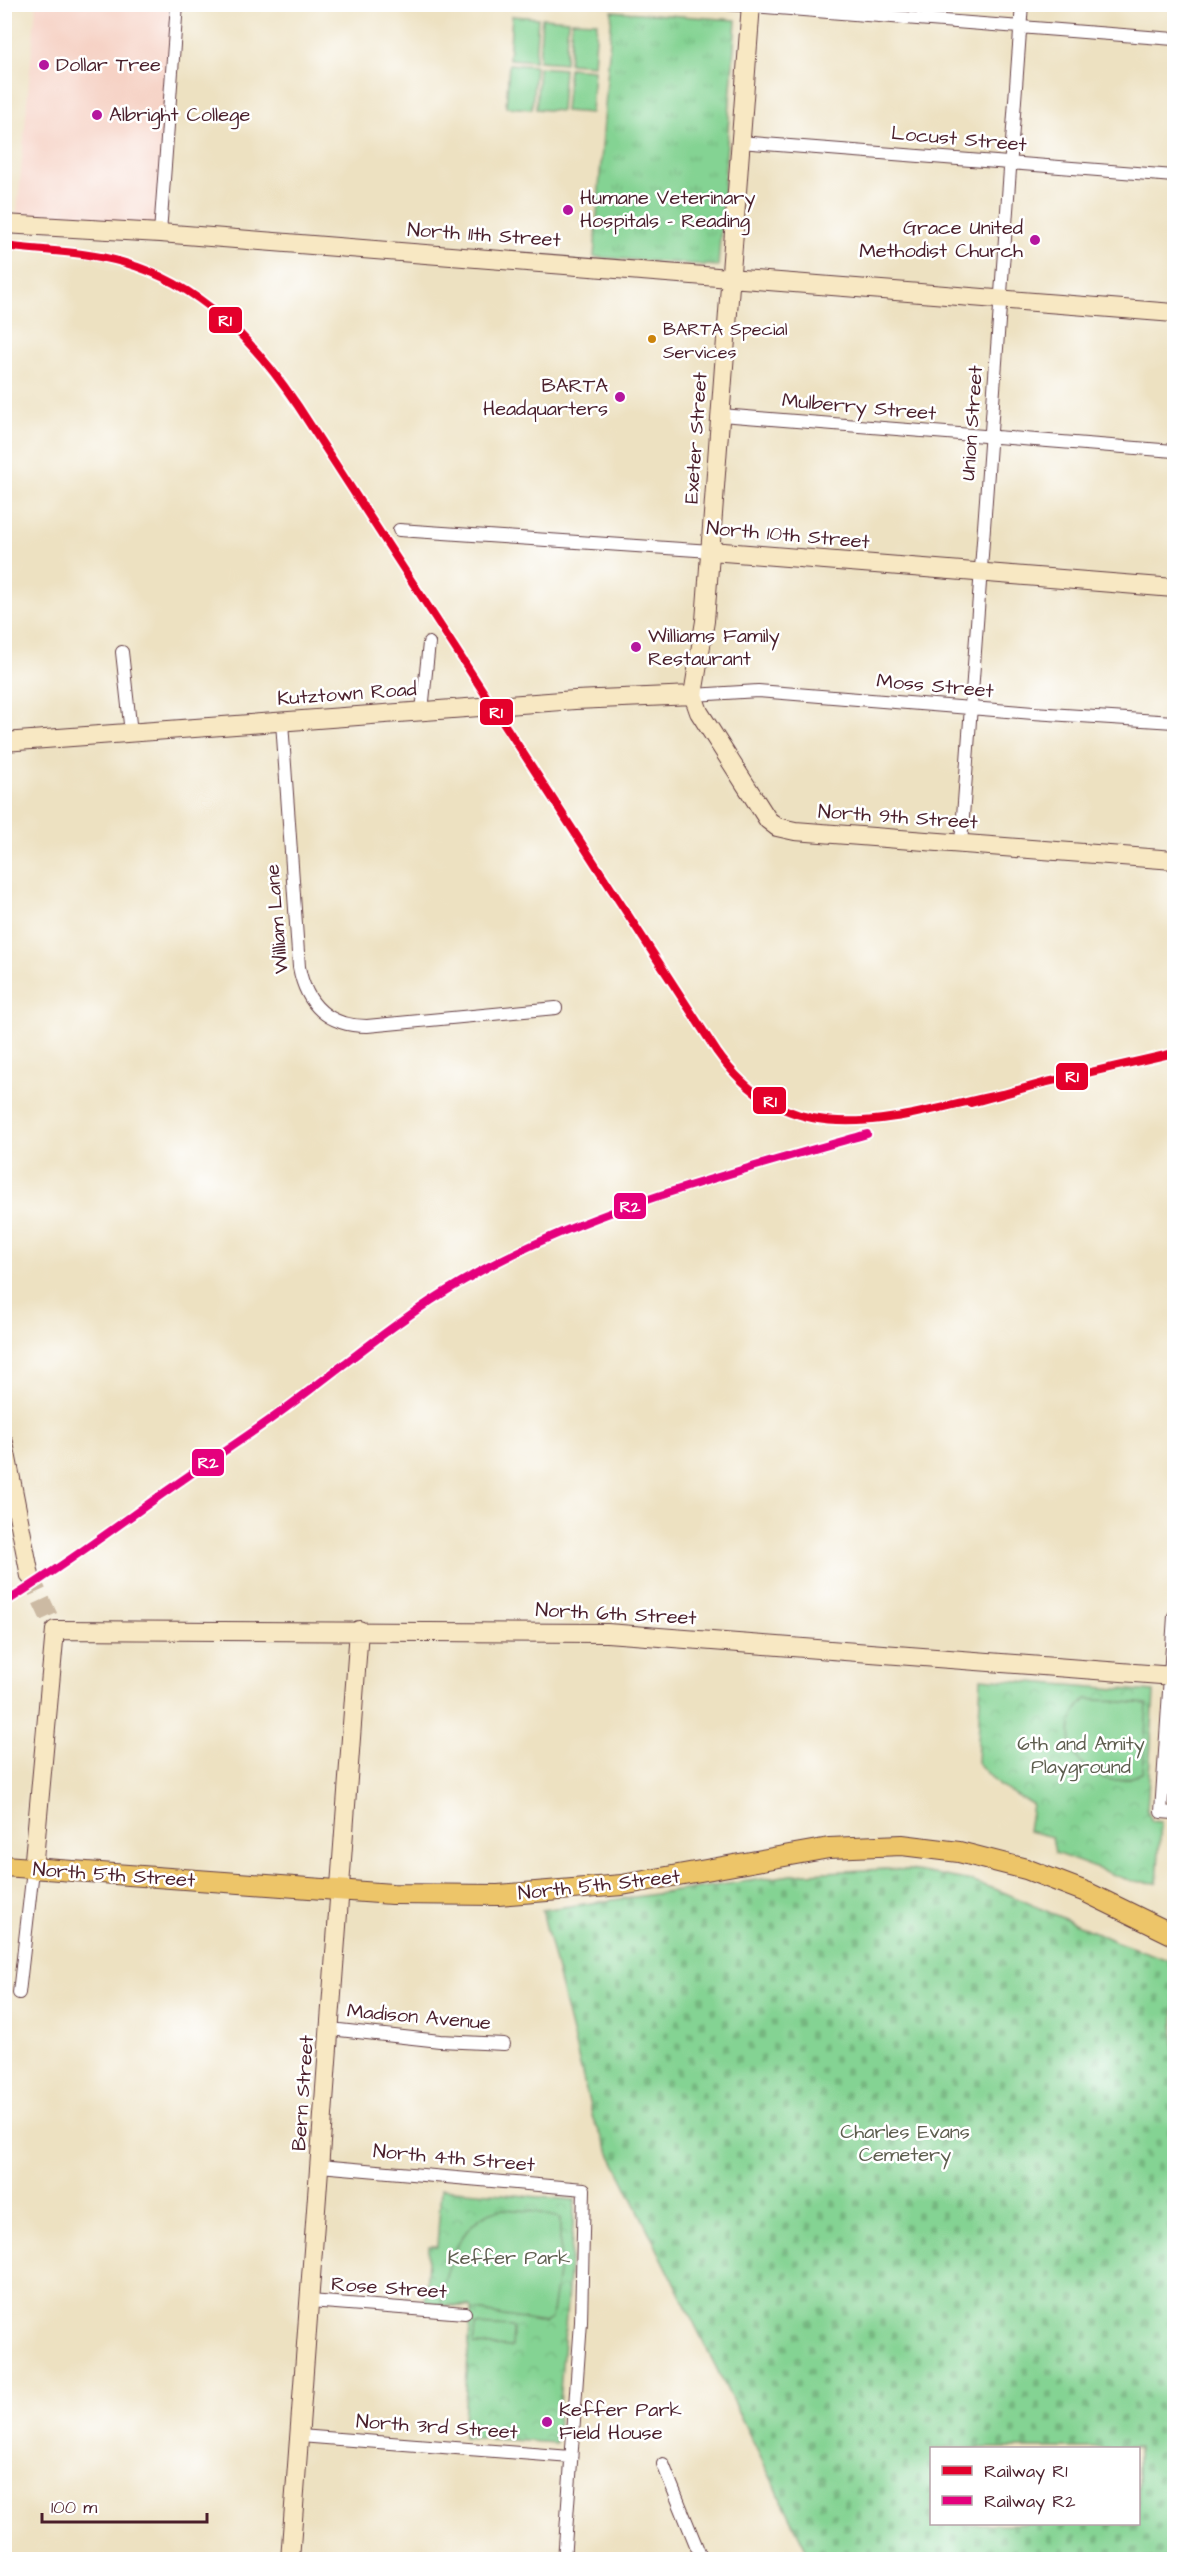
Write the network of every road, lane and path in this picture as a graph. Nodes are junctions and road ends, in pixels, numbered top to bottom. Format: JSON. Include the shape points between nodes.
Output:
{"nodes":[{"id":1,"x":177,"y":4,"type":"edge"},
{"id":2,"x":726,"y":4,"type":"edge"},
{"id":3,"x":1022,"y":4,"type":"edge"},
{"id":4,"x":751,"y":5,"type":"edge"},
{"id":5,"x":1021,"y":27,"type":"junction"},
{"id":6,"x":1174,"y":39,"type":"edge"},
{"id":7,"x":740,"y":142,"type":"junction"},
{"id":8,"x":1011,"y":163,"type":"junction"},
{"id":9,"x":1174,"y":176,"type":"edge"},
{"id":10,"x":4,"y":224,"type":"edge"},
{"id":11,"x":160,"y":233,"type":"junction"},
{"id":12,"x":730,"y":278,"type":"junction"},
{"id":13,"x":1001,"y":299,"type":"junction"},
{"id":14,"x":1174,"y":313,"type":"edge"},
{"id":15,"x":721,"y":415,"type":"junction"},
{"id":16,"x":991,"y":437,"type":"junction"},
{"id":17,"x":1174,"y":451,"type":"edge"},
{"id":18,"x":399,"y":530,"type":"dead end"},
{"id":19,"x":711,"y":551,"type":"junction"},
{"id":20,"x":981,"y":573,"type":"junction"},
{"id":21,"x":1174,"y":588,"type":"edge"},
{"id":22,"x":429,"y":643,"type":"dead end"},
{"id":23,"x":122,"y":652,"type":"dead end"},
{"id":24,"x":693,"y":695,"type":"junction"},
{"id":25,"x":971,"y":708,"type":"junction"},
{"id":26,"x":422,"y":711,"type":"junction"},
{"id":27,"x":282,"y":722,"type":"junction"},
{"id":28,"x":1174,"y":722,"type":"edge"},
{"id":29,"x":131,"y":733,"type":"junction"},
{"id":30,"x":4,"y":742,"type":"edge"},
{"id":31,"x":961,"y":844,"type":"junction"},
{"id":32,"x":1174,"y":860,"type":"edge"},
{"id":33,"x":556,"y":1008,"type":"dead end"},
{"id":34,"x":4,"y":1443,"type":"edge"},
{"id":35,"x":30,"y":1576,"type":"tunnel mouth"},
{"id":36,"x":1174,"y":1616,"type":"edge"},
{"id":37,"x":359,"y":1630,"type":"junction"},
{"id":38,"x":1172,"y":1676,"type":"edge"},
{"id":39,"x":1174,"y":1813,"type":"edge"},
{"id":40,"x":4,"y":1866,"type":"edge"},
{"id":41,"x":33,"y":1870,"type":"junction"},
{"id":42,"x":340,"y":1890,"type":"junction"},
{"id":43,"x":1174,"y":1935,"type":"edge"},
{"id":44,"x":19,"y":1993,"type":"dead end"},
{"id":45,"x":330,"y":2029,"type":"junction"},
{"id":46,"x":504,"y":2044,"type":"dead end"},
{"id":47,"x":320,"y":2166,"type":"junction"},
{"id":48,"x":310,"y":2301,"type":"junction"},
{"id":49,"x":465,"y":2313,"type":"dead end"},
{"id":50,"x":300,"y":2436,"type":"junction"},
{"id":51,"x":571,"y":2457,"type":"junction"},
{"id":52,"x":663,"y":2464,"type":"dead end"},
{"id":53,"x":290,"y":2559,"type":"edge"},
{"id":54,"x":564,"y":2559,"type":"edge"},
{"id":55,"x":702,"y":2559,"type":"edge"}],
"edges":[{"from":1,"to":11,"type":"street"},
{"from":2,"to":4,"type":"street"},
{"from":3,"to":5,"type":"street","name":"Union Street"},
{"from":4,"to":5,"type":"street"},
{"from":4,"to":7,"type":"street","name":"Exeter Street"},
{"from":5,"to":6,"type":"street"},
{"from":5,"to":8,"type":"street","name":"Union Street"},
{"from":7,"to":8,"type":"street","name":"Locust Street"},
{"from":7,"to":12,"type":"street","name":"Exeter Street"},
{"from":8,"to":9,"type":"street","name":"Locust Street"},
{"from":8,"to":13,"type":"street","name":"Union Street"},
{"from":10,"to":11,"type":"street","name":"North 11th Street"},
{"from":11,"to":12,"type":"street","name":"North 11th Street"},
{"from":12,"to":13,"type":"street","name":"North 11th Street"},
{"from":12,"to":15,"type":"street","name":"Exeter Street"},
{"from":13,"to":14,"type":"street","name":"North 11th Street"},
{"from":13,"to":16,"type":"street","name":"Union Street"},
{"from":15,"to":16,"type":"street","name":"Mulberry Street"},
{"from":15,"to":19,"type":"street","name":"Exeter Street"},
{"from":16,"to":17,"type":"street","name":"Mulberry Street"},
{"from":16,"to":20,"type":"street","name":"Union Street"},
{"from":18,"to":19,"type":"street","name":"North 10th Street"},
{"from":19,"to":20,"type":"street","name":"North 10th Street"},
{"from":19,"to":24,"type":"street","name":"Exeter Street"},
{"from":20,"to":21,"type":"street","name":"North 10th Street"},
{"from":20,"to":25,"type":"street","name":"Union Street"},
{"from":22,"to":26,"type":"street"},
{"from":23,"to":29,"type":"street"},
{"from":24,"to":25,"type":"street","name":"Moss Street","via":[[758,691]]},
{"from":24,"to":26,"type":"street","name":"Kutztown Road"},
{"from":24,"to":31,"type":"street","name":"North 9th Street","via":[[699,712],[773,825],[795,831]]},
{"from":25,"to":28,"type":"street","name":"Moss Street"},
{"from":25,"to":31,"type":"street","name":"Union Street"},
{"from":26,"to":27,"type":"street","name":"Kutztown Road"},
{"from":27,"to":29,"type":"street","name":"Kutztown Road"},
{"from":27,"to":33,"type":"street","name":"William Lane","via":[[299,967],[301,981],[316,1008],[346,1024],[367,1026]]},
{"from":29,"to":30,"type":"street","name":"Kutztown Road"},
{"from":31,"to":32,"type":"street","name":"North 9th Street"},
{"from":34,"to":35,"type":"street"},
{"from":36,"to":38,"type":"street"},
{"from":37,"to":38,"type":"street","name":"North 6th Street","via":[[607,1633]]},
{"from":37,"to":41,"type":"street","name":"North 6th Street","via":[[55,1630]]},
{"from":37,"to":42,"type":"street","name":"Bern Street"},
{"from":38,"to":39,"type":"street","via":[[1161,1812]]},
{"from":40,"to":41,"type":"main road","name":"North 5th Street"},
{"from":41,"to":42,"type":"main road","name":"North 5th Street"},
{"from":41,"to":44,"type":"street"},
{"from":42,"to":43,"type":"main road","name":"North 5th Street","via":[[442,1896],[567,1891],[680,1876],[829,1848],[902,1845],[966,1853],[1026,1869],[1086,1892]]},
{"from":42,"to":45,"type":"street","name":"Bern Street"},
{"from":45,"to":46,"type":"street","name":"Madison Avenue"},
{"from":45,"to":47,"type":"street","name":"Bern Street"},
{"from":47,"to":48,"type":"street","name":"Bern Street"},
{"from":47,"to":51,"type":"street","name":"North 4th Street","via":[[584,2189],[581,2322]]},
{"from":48,"to":49,"type":"street","name":"Rose Street"},
{"from":48,"to":50,"type":"street","name":"Bern Street"},
{"from":50,"to":51,"type":"street","name":"North 3rd Street"},
{"from":50,"to":53,"type":"street","name":"Bern Street"},
{"from":51,"to":54,"type":"street"},
{"from":52,"to":55,"type":"street"}]}
